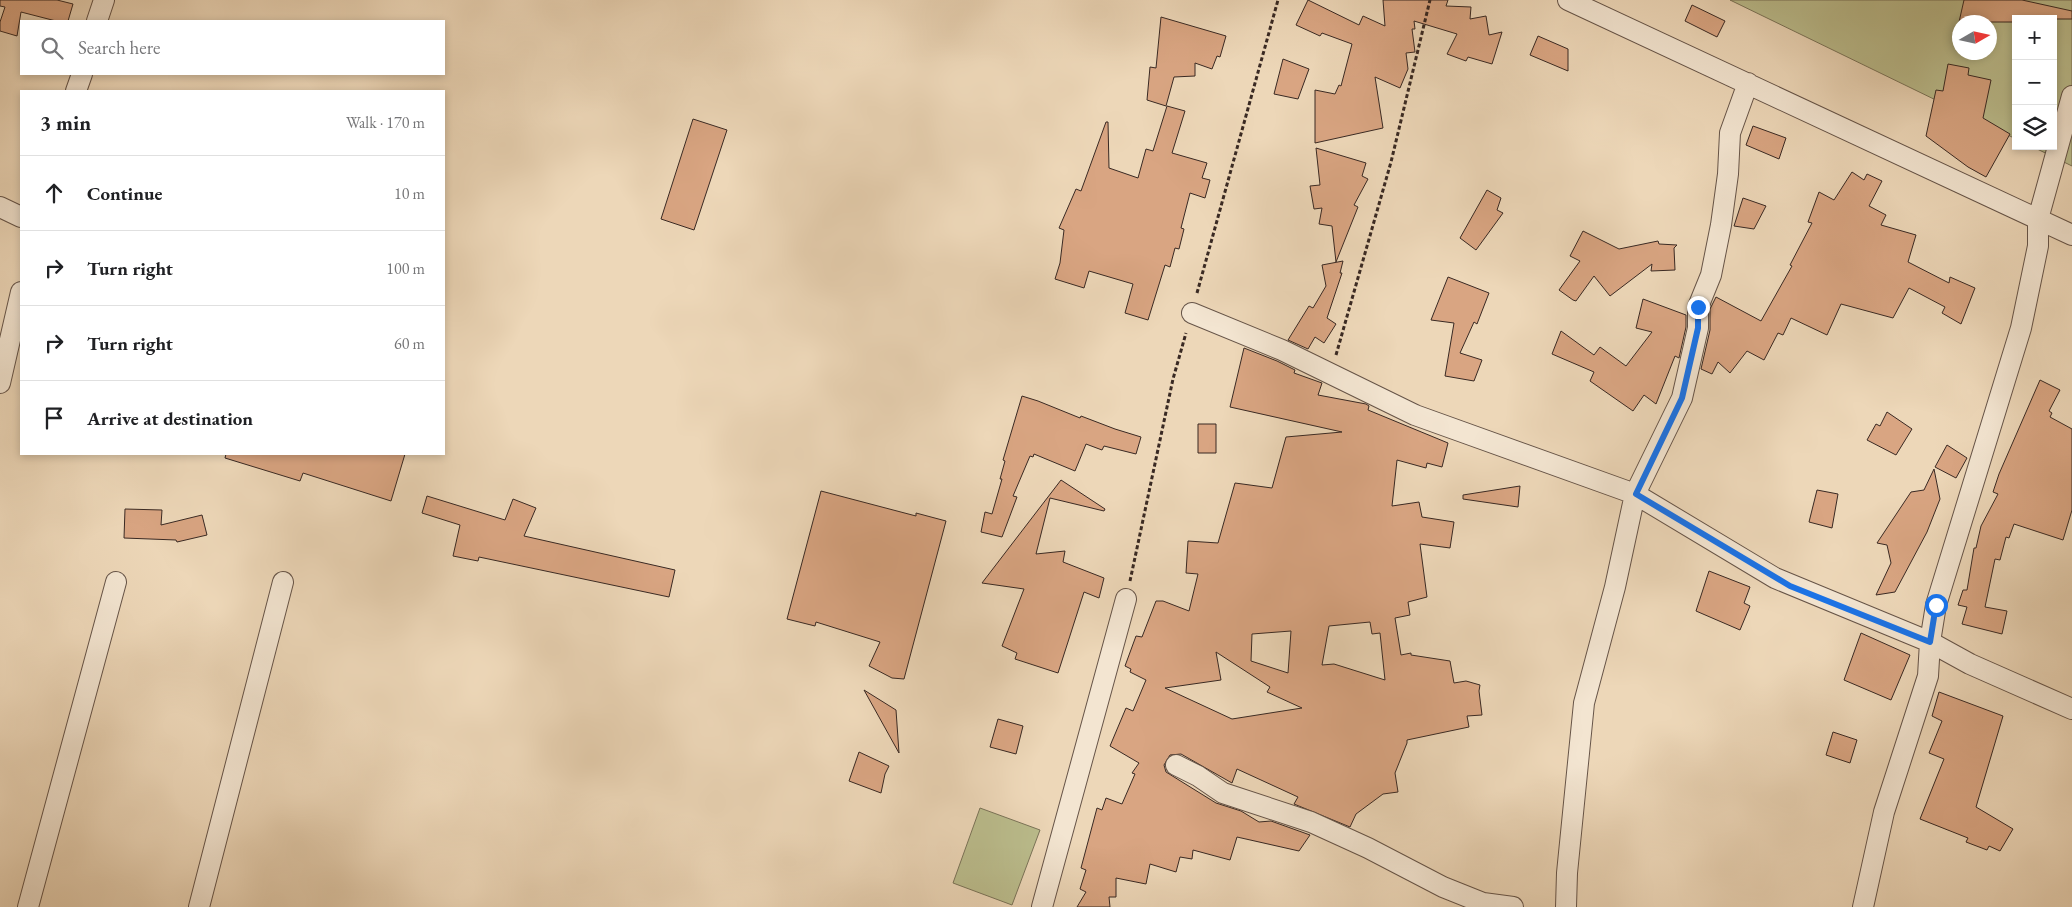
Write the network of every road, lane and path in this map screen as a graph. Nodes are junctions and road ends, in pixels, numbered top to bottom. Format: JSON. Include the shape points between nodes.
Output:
{"nodes":[{"id":1,"x":104,"y":0,"type":"edge"},
{"id":2,"x":1430,"y":0,"type":"edge"},
{"id":3,"x":1568,"y":0,"type":"edge"},
{"id":4,"x":97,"y":20,"type":"edge"},
{"id":5,"x":82,"y":75,"type":"edge"},
{"id":6,"x":1748,"y":84,"type":"junction"},
{"id":7,"x":76,"y":90,"type":"edge"},
{"id":8,"x":2072,"y":96,"type":"edge"},
{"id":9,"x":0,"y":207,"type":"edge"},
{"id":10,"x":20,"y":217,"type":"edge"},
{"id":11,"x":2038,"y":219,"type":"junction"},
{"id":12,"x":2072,"y":235,"type":"edge"},
{"id":13,"x":20,"y":296,"type":"edge"},
{"id":14,"x":1192,"y":313,"type":"dead end"},
{"id":15,"x":1332,"y":373,"type":"junction"},
{"id":16,"x":0,"y":383,"type":"edge"},
{"id":17,"x":1636,"y":494,"type":"junction"},
{"id":18,"x":116,"y":582,"type":"dead end"},
{"id":19,"x":283,"y":582,"type":"dead end"},
{"id":20,"x":1126,"y":600,"type":"dead end"},
{"id":21,"x":1930,"y":642,"type":"junction"},
{"id":22,"x":2072,"y":708,"type":"edge"},
{"id":23,"x":1176,"y":765,"type":"dead end"},
{"id":24,"x":28,"y":907,"type":"edge"},
{"id":25,"x":199,"y":907,"type":"edge"},
{"id":26,"x":1042,"y":907,"type":"edge"},
{"id":27,"x":1513,"y":907,"type":"edge"},
{"id":28,"x":1566,"y":907,"type":"edge"},
{"id":29,"x":1863,"y":907,"type":"edge"}],
"edges":[{"from":1,"to":4,"type":"street"},
{"from":2,"to":15,"type":"path","via":[[1391,162]]},
{"from":3,"to":6,"type":"street"},
{"from":5,"to":7,"type":"street"},
{"from":6,"to":11,"type":"street"},
{"from":6,"to":17,"type":"street","via":[[1730,133],[1721,225],[1711,275],[1698,307],[1698,328],[1682,398]]},
{"from":8,"to":11,"type":"street"},
{"from":9,"to":10,"type":"street"},
{"from":11,"to":12,"type":"street"},
{"from":11,"to":21,"type":"street","via":[[2038,246],[2021,328],[1936,605]]},
{"from":13,"to":16,"type":"street"},
{"from":14,"to":15,"type":"street"},
{"from":15,"to":17,"type":"street","via":[[1415,415]]},
{"from":17,"to":21,"type":"street","via":[[1783,582]]},
{"from":17,"to":28,"type":"street","via":[[1584,703]]},
{"from":18,"to":24,"type":"street"},
{"from":19,"to":25,"type":"street"},
{"from":20,"to":26,"type":"street"},
{"from":21,"to":22,"type":"street","via":[[1970,664]]},
{"from":21,"to":29,"type":"street","via":[[1928,676],[1884,812]]},
{"from":23,"to":27,"type":"street","via":[[1223,793],[1310,822],[1443,887],[1483,903]]}]}
